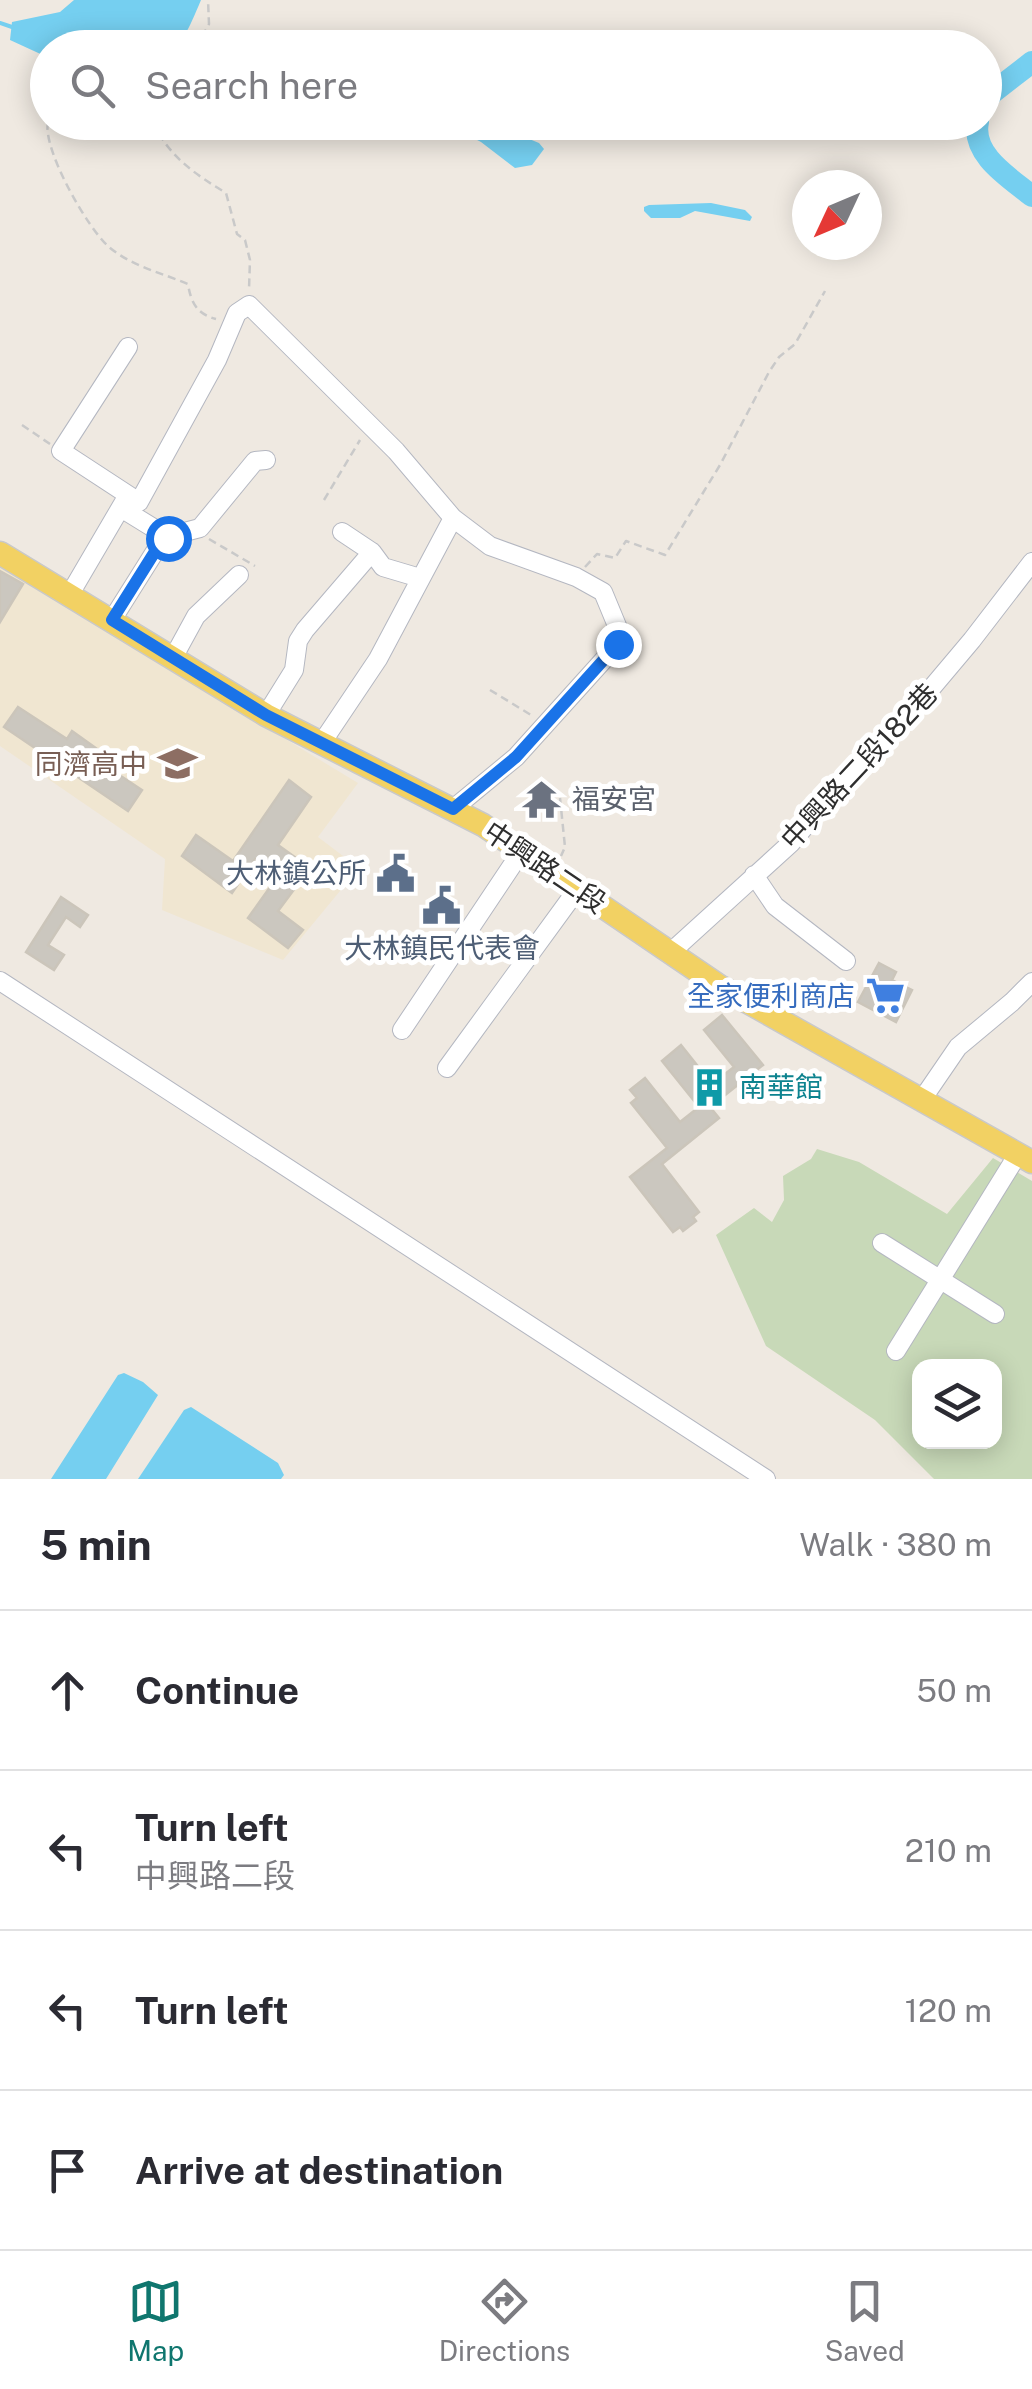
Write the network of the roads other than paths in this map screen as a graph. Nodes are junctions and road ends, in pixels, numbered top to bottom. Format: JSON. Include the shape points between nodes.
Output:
{"nodes":[{"id":1,"x":128,"y":347,"type":"dead end"},
{"id":2,"x":266,"y":460,"type":"dead end"},
{"id":3,"x":124,"y":501,"type":"junction"},
{"id":4,"x":452,"y":518,"type":"junction"},
{"id":5,"x":342,"y":532,"type":"dead end"},
{"id":6,"x":168,"y":538,"type":"junction"},
{"id":7,"x":372,"y":552,"type":"junction"},
{"id":8,"x":0,"y":553,"type":"edge"},
{"id":9,"x":1032,"y":562,"type":"edge"},
{"id":10,"x":247,"y":570,"type":"road end"},
{"id":11,"x":420,"y":578,"type":"junction"},
{"id":12,"x":70,"y":594,"type":"junction"},
{"id":13,"x":112,"y":620,"type":"junction"},
{"id":14,"x":173,"y":658,"type":"junction"},
{"id":15,"x":266,"y":715,"type":"junction"},
{"id":16,"x":321,"y":744,"type":"junction"},
{"id":17,"x":453,"y":809,"type":"junction"},
{"id":18,"x":523,"y":849,"type":"junction"},
{"id":19,"x":754,"y":875,"type":"junction"},
{"id":20,"x":579,"y":887,"type":"junction"},
{"id":21,"x":670,"y":954,"type":"junction"},
{"id":22,"x":846,"y":962,"type":"dead end"},
{"id":23,"x":0,"y":982,"type":"edge"},
{"id":24,"x":1032,"y":982,"type":"edge"},
{"id":25,"x":402,"y":1030,"type":"dead end"},
{"id":26,"x":447,"y":1068,"type":"dead end"},
{"id":27,"x":921,"y":1100,"type":"junction"},
{"id":28,"x":1025,"y":1158,"type":"edge"},
{"id":29,"x":882,"y":1242,"type":"dead end"},
{"id":30,"x":940,"y":1279,"type":"junction"},
{"id":31,"x":995,"y":1314,"type":"dead end"},
{"id":32,"x":896,"y":1351,"type":"dead end"},
{"id":33,"x":766,"y":1479,"type":"edge"}],
"edges":[{"from":1,"to":3,"type":"lane","via":[[61,451]]},
{"from":2,"to":6,"type":"lane","via":[[255,462],[200,528]]},
{"from":3,"to":4,"type":"lane","via":[[139,502],[237,314],[248,305],[396,451]]},
{"from":3,"to":6,"type":"lane"},
{"from":3,"to":12,"type":"lane"},
{"from":4,"to":11,"type":"lane"},
{"from":4,"to":17,"type":"lane","via":[[490,546],[602,592],[620,638],[516,757]]},
{"from":5,"to":7,"type":"lane"},
{"from":6,"to":13,"type":"lane"},
{"from":7,"to":11,"type":"lane","via":[[383,567]]},
{"from":7,"to":15,"type":"lane","via":[[305,630],[294,670]]},
{"from":8,"to":12,"type":"main road","name":"中興路二段"},
{"from":9,"to":19,"type":"lane","name":"中興路二段182巷","via":[[897,729]]},
{"from":10,"to":14,"type":"lane","via":[[196,616]]},
{"from":11,"to":16,"type":"lane","via":[[378,659]]},
{"from":12,"to":13,"type":"main road","name":"中興路二段"},
{"from":13,"to":14,"type":"main road","name":"中興路二段"},
{"from":14,"to":15,"type":"main road","name":"中興路二段"},
{"from":15,"to":16,"type":"main road","name":"中興路二段"},
{"from":16,"to":17,"type":"main road","name":"中興路二段"},
{"from":17,"to":18,"type":"main road","name":"中興路二段"},
{"from":18,"to":20,"type":"main road","name":"中興路二段"},
{"from":18,"to":25,"type":"lane"},
{"from":19,"to":21,"type":"lane","name":"中興路二段182巷"},
{"from":19,"to":22,"type":"lane","via":[[775,906]]},
{"from":20,"to":21,"type":"main road","name":"中興路二段"},
{"from":20,"to":26,"type":"lane"},
{"from":21,"to":27,"type":"main road","name":"中興路二段"},
{"from":23,"to":33,"type":"lane"},
{"from":24,"to":27,"type":"lane","via":[[958,1047]]},
{"from":27,"to":28,"type":"main road","name":"中興路二段"},
{"from":28,"to":30,"type":"lane"},
{"from":29,"to":30,"type":"lane"},
{"from":30,"to":31,"type":"lane"},
{"from":30,"to":32,"type":"lane"}]}
